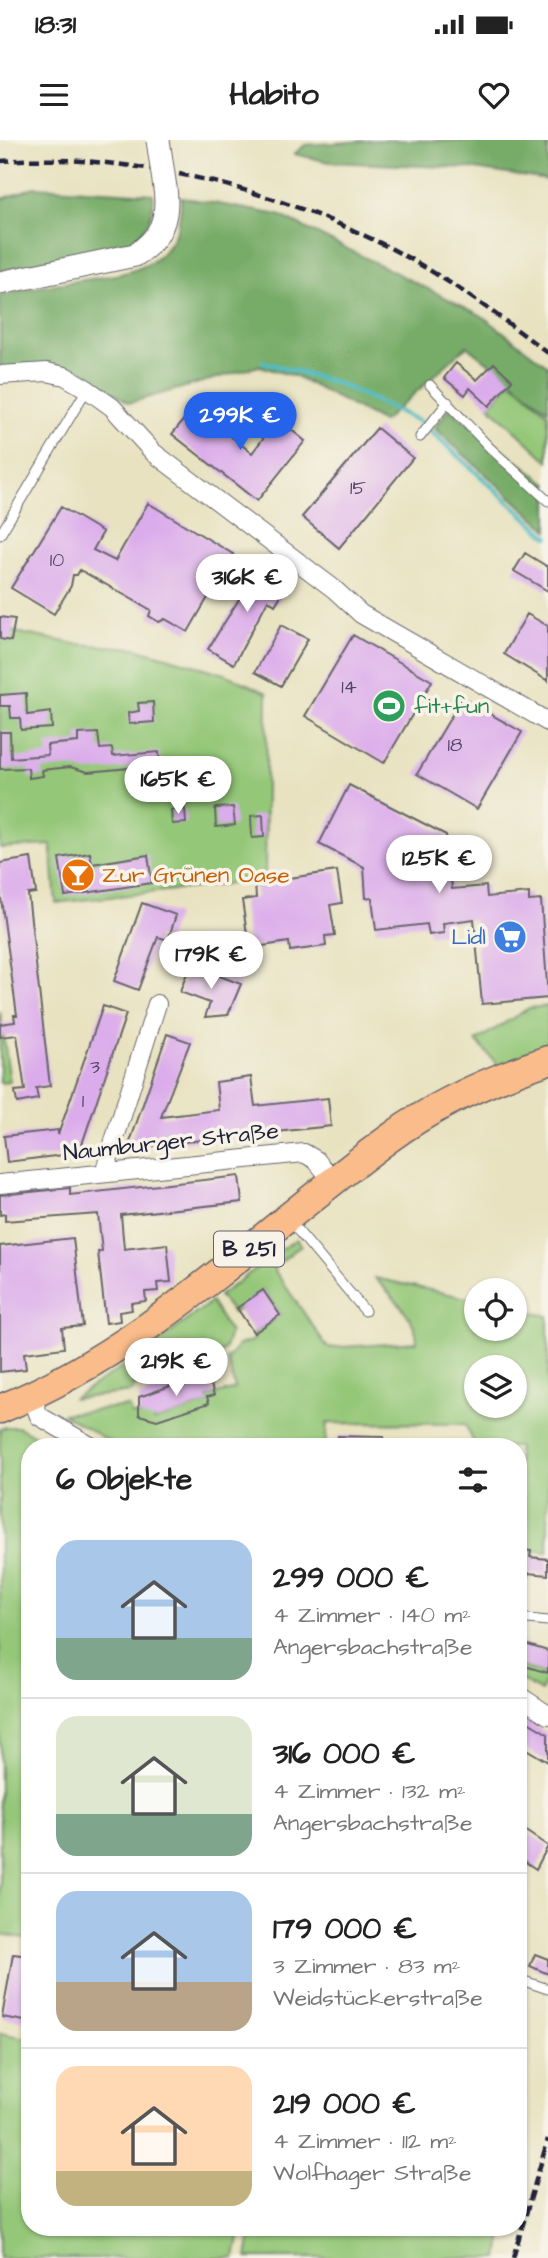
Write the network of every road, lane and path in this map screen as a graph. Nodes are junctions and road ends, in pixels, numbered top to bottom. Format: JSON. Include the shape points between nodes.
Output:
{"nodes":[{"id":1,"x":158,"y":140,"type":"edge"},
{"id":2,"x":0,"y":283,"type":"edge"},
{"id":3,"x":0,"y":375,"type":"edge"},
{"id":4,"x":430,"y":385,"type":"dead end"},
{"id":5,"x":87,"y":389,"type":"junction"},
{"id":6,"x":448,"y":402,"type":"junction"},
{"id":7,"x":420,"y":437,"type":"dead end"},
{"id":8,"x":548,"y":501,"type":"edge"},
{"id":9,"x":0,"y":535,"type":"edge"},
{"id":10,"x":548,"y":722,"type":"edge"},
{"id":11,"x":157,"y":1004,"type":"dead end"},
{"id":12,"x":548,"y":1059,"type":"edge"},
{"id":13,"x":104,"y":1174,"type":"junction"},
{"id":14,"x":334,"y":1182,"type":"junction"},
{"id":15,"x":0,"y":1184,"type":"edge"},
{"id":16,"x":288,"y":1219,"type":"junction"},
{"id":17,"x":365,"y":1311,"type":"dead end"},
{"id":18,"x":32,"y":1396,"type":"junction"},
{"id":19,"x":0,"y":1409,"type":"edge"},
{"id":20,"x":77,"y":1438,"type":"edge"},
{"id":21,"x":527,"y":1619,"type":"edge"},
{"id":22,"x":548,"y":1621,"type":"edge"},
{"id":23,"x":527,"y":1703,"type":"edge"},
{"id":24,"x":548,"y":1714,"type":"edge"},
{"id":25,"x":527,"y":1982,"type":"edge"},
{"id":26,"x":548,"y":1989,"type":"edge"}],
"edges":[{"from":1,"to":2,"type":"street","bridge":true,"via":[[167,213],[152,242],[135,255]]},
{"from":3,"to":5,"type":"street","via":[[47,373],[65,376]]},
{"from":4,"to":6,"type":"lane"},
{"from":5,"to":9,"type":"lane"},
{"from":5,"to":10,"type":"street","via":[[112,407],[155,453],[361,614]]},
{"from":6,"to":7,"type":"lane"},
{"from":6,"to":8,"type":"lane"},
{"from":11,"to":13,"type":"street"},
{"from":12,"to":14,"type":"main road","number":"B 251","via":[[480,1088],[393,1135]]},
{"from":13,"to":14,"type":"street","name":"Naumburger Straße","via":[[304,1153]]},
{"from":13,"to":15,"type":"street","name":"Naumburger Straße"},
{"from":14,"to":16,"type":"main road","number":"B 251"},
{"from":16,"to":17,"type":"lane"},
{"from":16,"to":18,"type":"main road","number":"B 251","via":[[164,1315]]},
{"from":18,"to":19,"type":"main road","number":"B 251"},
{"from":18,"to":20,"type":"street","via":[[39,1416]]},
{"from":21,"to":22,"type":"lane"},
{"from":23,"to":24,"type":"street"},
{"from":25,"to":26,"type":"lane"}]}
